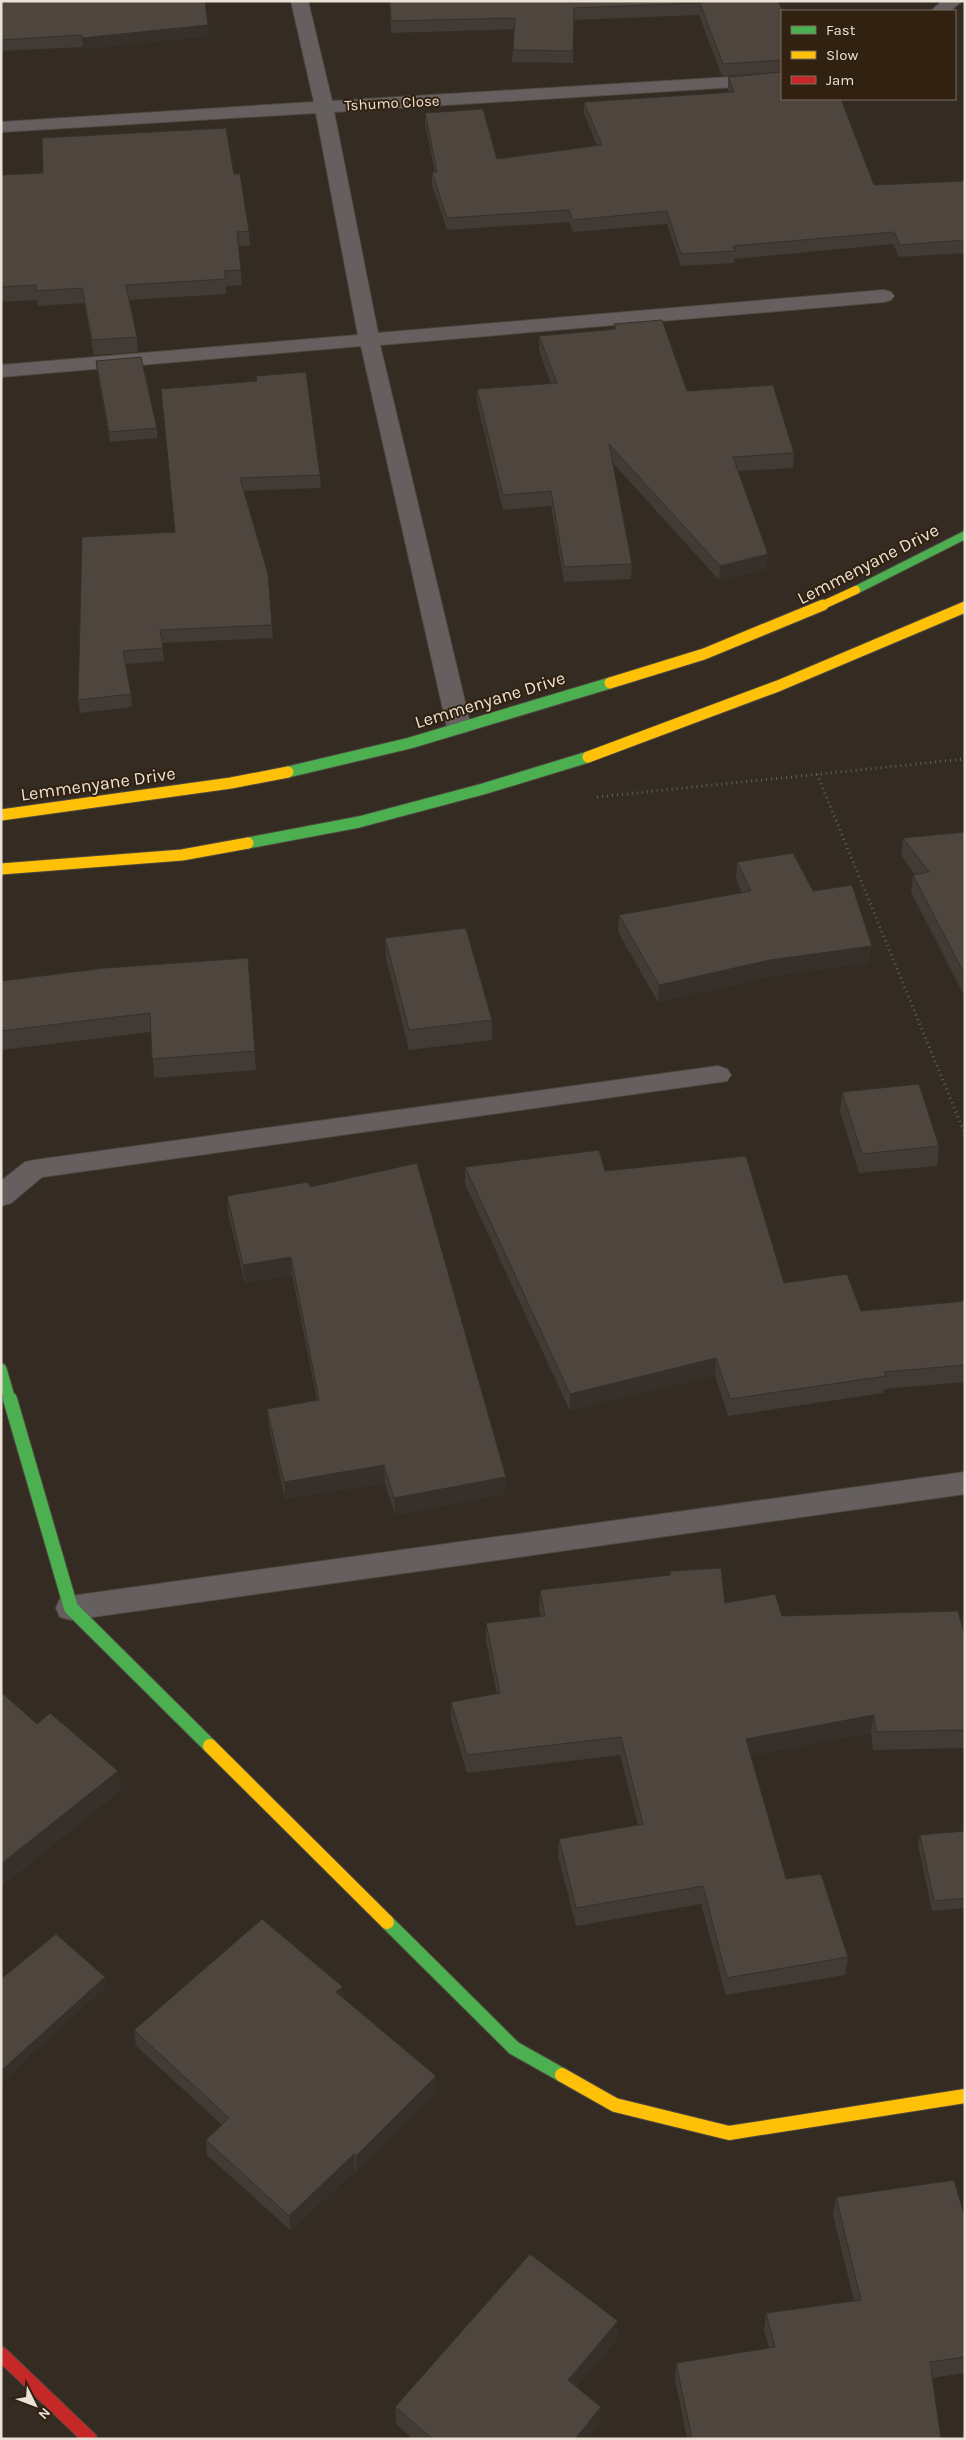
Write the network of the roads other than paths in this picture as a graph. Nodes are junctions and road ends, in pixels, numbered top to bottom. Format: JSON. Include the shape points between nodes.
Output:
{"nodes":[{"id":1,"x":299,"y":1,"type":"edge"},
{"id":2,"x":954,"y":1,"type":"edge"},
{"id":3,"x":940,"y":10,"type":"edge"},
{"id":4,"x":781,"y":79,"type":"edge"},
{"id":5,"x":324,"y":107,"type":"junction"},
{"id":6,"x":1,"y":127,"type":"edge"},
{"id":7,"x":884,"y":296,"type":"dead end"},
{"id":8,"x":369,"y":340,"type":"junction"},
{"id":9,"x":1,"y":371,"type":"edge"},
{"id":10,"x":965,"y":534,"type":"edge"},
{"id":11,"x":965,"y":607,"type":"edge"},
{"id":12,"x":459,"y":727,"type":"junction"},
{"id":13,"x":1,"y":815,"type":"edge"},
{"id":14,"x":1,"y":870,"type":"edge"},
{"id":15,"x":718,"y":1075,"type":"dead end"},
{"id":16,"x":1,"y":1196,"type":"edge"},
{"id":17,"x":1,"y":1369,"type":"edge"},
{"id":18,"x":965,"y":1483,"type":"edge"},
{"id":19,"x":71,"y":1608,"type":"junction"},
{"id":20,"x":965,"y":2096,"type":"edge"},
{"id":21,"x":1,"y":2354,"type":"edge"},
{"id":22,"x":90,"y":2439,"type":"edge"}],
"edges":[{"from":1,"to":5,"type":"street"},
{"from":2,"to":3,"type":"street"},
{"from":4,"to":5,"type":"street","name":"Tshumo Close"},
{"from":5,"to":6,"type":"street","name":"Tshumo Close"},
{"from":5,"to":8,"type":"street"},
{"from":7,"to":8,"type":"street"},
{"from":8,"to":9,"type":"street"},
{"from":8,"to":12,"type":"street"},
{"from":10,"to":12,"type":"main road","name":"Lemmenyane Drive","via":[[800,618],[642,675]]},
{"from":11,"to":14,"type":"main road","via":[[854,657],[706,716],[586,758],[483,789],[359,822],[182,855]]},
{"from":12,"to":13,"type":"main road","name":"Lemmenyane Drive","via":[[331,764],[231,783]]},
{"from":15,"to":16,"type":"street","via":[[35,1169]]},
{"from":17,"to":19,"type":"main road"},
{"from":18,"to":19,"type":"street"},
{"from":19,"to":20,"type":"main road","via":[[514,2048],[615,2105],[729,2133]]},
{"from":21,"to":22,"type":"main road"}]}
